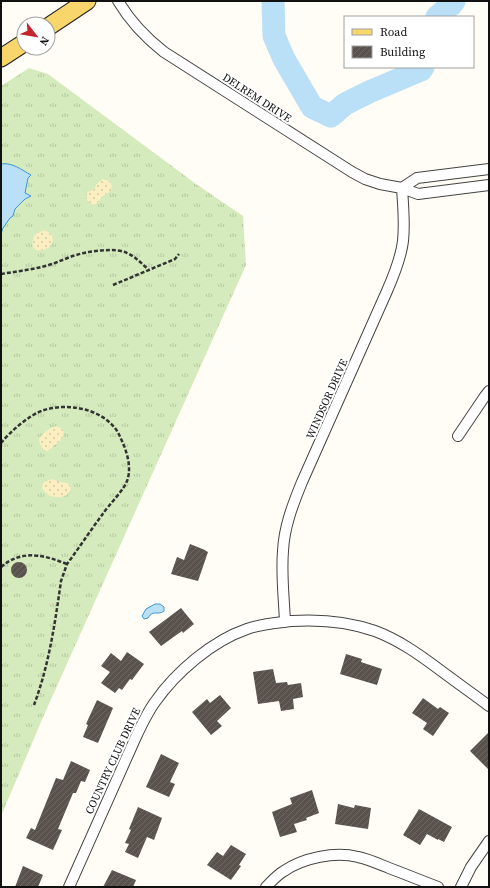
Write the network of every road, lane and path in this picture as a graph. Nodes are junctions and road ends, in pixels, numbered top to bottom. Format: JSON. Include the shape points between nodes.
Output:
{"nodes":[{"id":1,"x":87,"y":1,"type":"edge"},
{"id":2,"x":118,"y":1,"type":"edge"},
{"id":3,"x":56,"y":22,"type":"edge"},
{"id":4,"x":16,"y":48,"type":"edge"},
{"id":5,"x":1,"y":58,"type":"edge"},
{"id":6,"x":489,"y":169,"type":"edge"},
{"id":7,"x":489,"y":185,"type":"edge"},
{"id":8,"x":402,"y":188,"type":"junction"},
{"id":9,"x":179,"y":254,"type":"dead end"},
{"id":10,"x":149,"y":270,"type":"junction"},
{"id":11,"x":1,"y":274,"type":"edge"},
{"id":12,"x":113,"y":285,"type":"dead end"},
{"id":13,"x":489,"y":392,"type":"edge"},
{"id":14,"x":458,"y":436,"type":"dead end"},
{"id":15,"x":1,"y":443,"type":"edge"},
{"id":16,"x":67,"y":564,"type":"junction"},
{"id":17,"x":1,"y":567,"type":"edge"},
{"id":18,"x":285,"y":622,"type":"junction"},
{"id":19,"x":34,"y":705,"type":"dead end"},
{"id":20,"x":489,"y":706,"type":"edge"},
{"id":21,"x":489,"y":841,"type":"edge"},
{"id":22,"x":69,"y":887,"type":"edge"},
{"id":23,"x":266,"y":887,"type":"edge"},
{"id":24,"x":438,"y":887,"type":"edge"},
{"id":25,"x":461,"y":887,"type":"edge"}],
"edges":[{"from":1,"to":3,"type":"main road"},
{"from":2,"to":8,"type":"street","name":"DELREM DRIVE","via":[[134,24],[164,52],[352,172],[380,184]]},
{"from":4,"to":5,"type":"main road"},
{"from":6,"to":8,"type":"street","via":[[417,178]]},
{"from":7,"to":8,"type":"street","name":"DELREM DRIVE","via":[[418,194]]},
{"from":8,"to":18,"type":"street","name":"WINDSOR DRIVE","via":[[404,229],[400,258],[300,488],[285,531],[282,569]]},
{"from":9,"to":10,"type":"path","via":[[176,259]]},
{"from":10,"to":11,"type":"path","via":[[132,255],[106,250]]},
{"from":10,"to":12,"type":"path"},
{"from":13,"to":14,"type":"street"},
{"from":15,"to":16,"type":"path","via":[[33,415],[43,410],[63,407],[97,414],[115,428],[120,437],[128,461],[129,477]]},
{"from":16,"to":17,"type":"path","via":[[38,555],[25,555]]},
{"from":16,"to":19,"type":"path","via":[[61,581],[45,671]]},
{"from":18,"to":20,"type":"street","name":"COUNTRY CLUB DRIVE","via":[[324,620],[376,631],[408,648]]},
{"from":18,"to":22,"type":"street","name":"COUNTRY CLUB DRIVE","via":[[248,628],[222,640],[194,660],[154,702]]},
{"from":21,"to":25,"type":"street"},
{"from":23,"to":24,"type":"street","via":[[285,870],[300,862],[331,855],[356,856]]}]}
